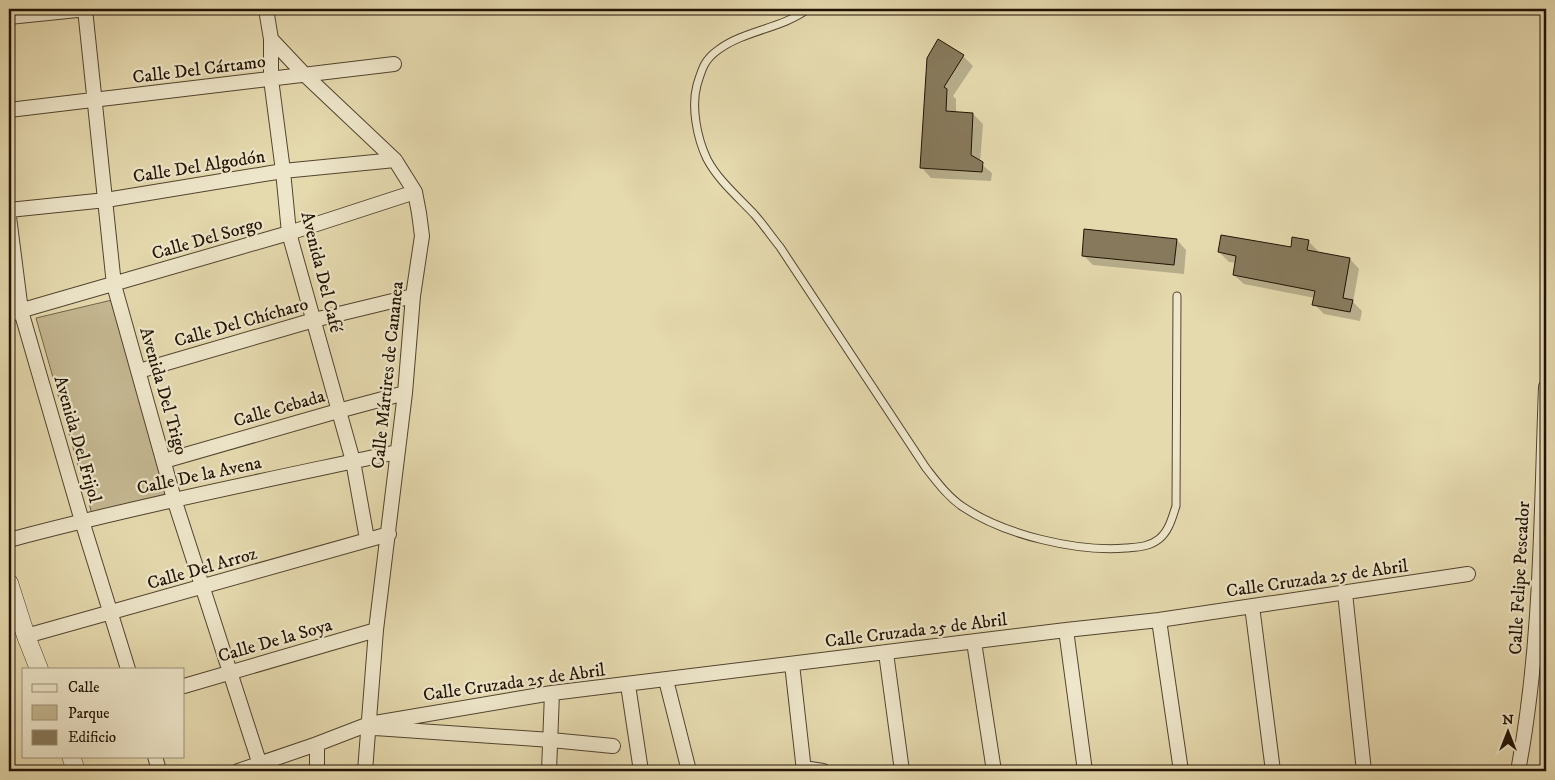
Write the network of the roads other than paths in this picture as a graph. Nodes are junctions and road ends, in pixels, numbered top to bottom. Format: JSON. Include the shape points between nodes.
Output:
{"nodes":[{"id":1,"x":86,"y":9,"type":"edge"},
{"id":2,"x":266,"y":9,"type":"edge"},
{"id":3,"x":808,"y":9,"type":"edge"},
{"id":4,"x":9,"y":17,"type":"edge"},
{"id":5,"x":271,"y":39,"type":"junction"},
{"id":6,"x":394,"y":64,"type":"dead end"},
{"id":7,"x":304,"y":74,"type":"junction"},
{"id":8,"x":271,"y":79,"type":"junction"},
{"id":9,"x":94,"y":100,"type":"junction"},
{"id":10,"x":9,"y":110,"type":"edge"},
{"id":11,"x":395,"y":160,"type":"junction"},
{"id":12,"x":283,"y":170,"type":"junction"},
{"id":13,"x":414,"y":192,"type":"junction"},
{"id":14,"x":106,"y":200,"type":"junction"},
{"id":15,"x":9,"y":210,"type":"edge"},
{"id":16,"x":9,"y":217,"type":"edge"},
{"id":17,"x":289,"y":233,"type":"junction"},
{"id":18,"x":114,"y":285,"type":"junction"},
{"id":19,"x":413,"y":296,"type":"junction"},
{"id":20,"x":1177,"y":296,"type":"dead end"},
{"id":21,"x":15,"y":313,"type":"edge"},
{"id":22,"x":314,"y":320,"type":"junction"},
{"id":23,"x":139,"y":371,"type":"junction"},
{"id":24,"x":1546,"y":386,"type":"edge"},
{"id":25,"x":405,"y":394,"type":"junction"},
{"id":26,"x":338,"y":411,"type":"junction"},
{"id":27,"x":397,"y":452,"type":"junction"},
{"id":28,"x":164,"y":461,"type":"junction"},
{"id":29,"x":353,"y":461,"type":"junction"},
{"id":30,"x":174,"y":499,"type":"junction"},
{"id":31,"x":82,"y":521,"type":"junction"},
{"id":32,"x":389,"y":534,"type":"junction"},
{"id":33,"x":367,"y":539,"type":"junction"},
{"id":34,"x":9,"y":540,"type":"edge"},
{"id":35,"x":1468,"y":574,"type":"dead end"},
{"id":36,"x":9,"y":583,"type":"edge"},
{"id":37,"x":202,"y":587,"type":"junction"},
{"id":38,"x":1345,"y":593,"type":"junction"},
{"id":39,"x":1252,"y":606,"type":"junction"},
{"id":40,"x":111,"y":613,"type":"junction"},
{"id":41,"x":1159,"y":620,"type":"junction"},
{"id":42,"x":376,"y":630,"type":"junction"},
{"id":43,"x":1066,"y":630,"type":"junction"},
{"id":44,"x":26,"y":636,"type":"junction"},
{"id":45,"x":974,"y":642,"type":"junction"},
{"id":46,"x":886,"y":653,"type":"junction"},
{"id":47,"x":792,"y":664,"type":"junction"},
{"id":48,"x":39,"y":668,"type":"edge"},
{"id":49,"x":128,"y":668,"type":"edge"},
{"id":50,"x":230,"y":672,"type":"junction"},
{"id":51,"x":666,"y":680,"type":"junction"},
{"id":52,"x":628,"y":684,"type":"junction"},
{"id":53,"x":185,"y":686,"type":"edge"},
{"id":54,"x":552,"y":693,"type":"junction"},
{"id":55,"x":369,"y":726,"type":"junction"},
{"id":56,"x":551,"y":740,"type":"junction"},
{"id":57,"x":317,"y":744,"type":"junction"},
{"id":58,"x":613,"y":746,"type":"dead end"},
{"id":59,"x":72,"y":758,"type":"edge"},
{"id":60,"x":156,"y":758,"type":"edge"},
{"id":61,"x":260,"y":768,"type":"edge"},
{"id":62,"x":804,"y":770,"type":"edge"},
{"id":63,"x":76,"y":771,"type":"edge"},
{"id":64,"x":159,"y":771,"type":"edge"},
{"id":65,"x":238,"y":771,"type":"edge"},
{"id":66,"x":317,"y":771,"type":"edge"},
{"id":67,"x":365,"y":771,"type":"edge"},
{"id":68,"x":550,"y":771,"type":"edge"},
{"id":69,"x":641,"y":771,"type":"edge"},
{"id":70,"x":689,"y":771,"type":"edge"},
{"id":71,"x":823,"y":771,"type":"edge"},
{"id":72,"x":902,"y":771,"type":"edge"},
{"id":73,"x":994,"y":771,"type":"edge"},
{"id":74,"x":1085,"y":771,"type":"edge"},
{"id":75,"x":1181,"y":771,"type":"edge"},
{"id":76,"x":1273,"y":771,"type":"edge"},
{"id":77,"x":1364,"y":771,"type":"edge"},
{"id":78,"x":1518,"y":771,"type":"edge"}],
"edges":[{"from":1,"to":4,"type":"street"},
{"from":1,"to":9,"type":"street","name":"Avenida Del Trigo"},
{"from":2,"to":5,"type":"street","name":"Avenida Del Café"},
{"from":3,"to":20,"type":"lane","via":[[734,40],[702,66],[694,96],[698,132],[708,159],[780,247],[926,468],[961,506],[982,518],[1053,543],[1104,550],[1146,546],[1159,539],[1170,525],[1176,506]]},
{"from":5,"to":7,"type":"street","name":"Calle Mártires de Cananea"},
{"from":5,"to":8,"type":"street","name":"Avenida Del Café"},
{"from":6,"to":7,"type":"street","name":"Calle Del Cártamo"},
{"from":7,"to":8,"type":"street","name":"Calle Del Cártamo"},
{"from":7,"to":11,"type":"street","name":"Calle Mártires de Cananea"},
{"from":8,"to":9,"type":"street","name":"Calle Del Cártamo"},
{"from":8,"to":12,"type":"street","name":"Avenida Del Café"},
{"from":9,"to":10,"type":"street","name":"Calle Del Cártamo"},
{"from":9,"to":14,"type":"street","name":"Avenida Del Trigo"},
{"from":11,"to":12,"type":"street","name":"Calle Del Algodón"},
{"from":11,"to":13,"type":"street","name":"Calle Mártires de Cananea"},
{"from":12,"to":14,"type":"street","name":"Calle Del Algodón"},
{"from":12,"to":17,"type":"street","name":"Avenida Del Café"},
{"from":13,"to":17,"type":"street","name":"Calle Del Sorgo"},
{"from":13,"to":19,"type":"street","name":"Calle Mártires de Cananea","via":[[422,236]]},
{"from":14,"to":15,"type":"street","name":"Calle Del Algodón"},
{"from":14,"to":18,"type":"street","name":"Avenida Del Trigo"},
{"from":16,"to":21,"type":"street","name":"Avenida Del Frijol"},
{"from":17,"to":18,"type":"street","name":"Calle Del Sorgo"},
{"from":17,"to":22,"type":"street","name":"Avenida Del Café"},
{"from":18,"to":21,"type":"street","name":"Calle Del Sorgo"},
{"from":18,"to":23,"type":"street","name":"Avenida Del Trigo"},
{"from":19,"to":22,"type":"street","name":"Calle Del Chícharo"},
{"from":19,"to":25,"type":"street","name":"Calle Mártires de Cananea"},
{"from":21,"to":31,"type":"street","name":"Avenida Del Frijol"},
{"from":22,"to":23,"type":"street","name":"Calle Del Chícharo"},
{"from":22,"to":26,"type":"street","name":"Avenida Del Café"},
{"from":23,"to":28,"type":"street","name":"Avenida Del Trigo"},
{"from":24,"to":78,"type":"street","name":"Calle Felipe Pescador","via":[[1538,601],[1530,703]]},
{"from":25,"to":26,"type":"street","name":"Calle Cebada"},
{"from":25,"to":27,"type":"street","name":"Calle Mártires de Cananea"},
{"from":26,"to":28,"type":"street","name":"Calle Cebada"},
{"from":26,"to":29,"type":"street","name":"Avenida Del Café"},
{"from":27,"to":29,"type":"street","name":"Calle De la Avena"},
{"from":27,"to":32,"type":"street","name":"Calle Mártires de Cananea"},
{"from":28,"to":30,"type":"street","name":"Avenida Del Trigo"},
{"from":29,"to":30,"type":"street","name":"Calle De la Avena"},
{"from":29,"to":33,"type":"street","name":"Avenida Del Café"},
{"from":30,"to":31,"type":"street","name":"Calle De la Avena"},
{"from":30,"to":37,"type":"street","name":"Avenida Del Trigo"},
{"from":31,"to":34,"type":"street","name":"Calle De la Avena"},
{"from":31,"to":40,"type":"street","name":"Avenida Del Frijol"},
{"from":32,"to":33,"type":"street","name":"Calle Del Arroz"},
{"from":32,"to":42,"type":"street","name":"Calle Mártires de Cananea"},
{"from":33,"to":37,"type":"street","name":"Calle Del Arroz"},
{"from":35,"to":38,"type":"street","name":"Calle Cruzada 25 de Abril"},
{"from":36,"to":44,"type":"street"},
{"from":37,"to":40,"type":"street","name":"Calle Del Arroz"},
{"from":37,"to":50,"type":"street","name":"Avenida Del Trigo"},
{"from":38,"to":39,"type":"street","name":"Calle Cruzada 25 de Abril"},
{"from":38,"to":77,"type":"street"},
{"from":39,"to":41,"type":"street","name":"Calle Cruzada 25 de Abril"},
{"from":39,"to":76,"type":"street"},
{"from":40,"to":44,"type":"street","name":"Calle Del Arroz"},
{"from":40,"to":49,"type":"street","name":"Avenida Del Frijol"},
{"from":41,"to":43,"type":"street","name":"Calle Cruzada 25 de Abril"},
{"from":41,"to":75,"type":"street"},
{"from":42,"to":50,"type":"street","name":"Calle De la Soya"},
{"from":42,"to":55,"type":"street","name":"Calle Mártires de Cananea"},
{"from":43,"to":45,"type":"street","name":"Calle Cruzada 25 de Abril"},
{"from":43,"to":74,"type":"street"},
{"from":44,"to":48,"type":"street"},
{"from":45,"to":46,"type":"street","name":"Calle Cruzada 25 de Abril"},
{"from":45,"to":73,"type":"street"},
{"from":46,"to":47,"type":"street","name":"Calle Cruzada 25 de Abril"},
{"from":46,"to":72,"type":"street"},
{"from":47,"to":51,"type":"street","name":"Calle Cruzada 25 de Abril"},
{"from":47,"to":62,"type":"street"},
{"from":50,"to":53,"type":"street","name":"Calle De la Soya"},
{"from":50,"to":61,"type":"street","name":"Avenida Del Trigo"},
{"from":51,"to":52,"type":"street","name":"Calle Cruzada 25 de Abril"},
{"from":51,"to":70,"type":"street"},
{"from":52,"to":54,"type":"street","name":"Calle Cruzada 25 de Abril"},
{"from":52,"to":69,"type":"street"},
{"from":54,"to":55,"type":"street","name":"Calle Cruzada 25 de Abril"},
{"from":54,"to":56,"type":"street"},
{"from":55,"to":56,"type":"street"},
{"from":55,"to":57,"type":"street"},
{"from":55,"to":67,"type":"street","name":"Calle Mártires de Cananea"},
{"from":56,"to":58,"type":"street"},
{"from":56,"to":68,"type":"street"},
{"from":57,"to":61,"type":"street"},
{"from":57,"to":66,"type":"street"},
{"from":59,"to":63,"type":"street"},
{"from":60,"to":64,"type":"street"},
{"from":61,"to":65,"type":"street"},
{"from":62,"to":71,"type":"street"}]}
